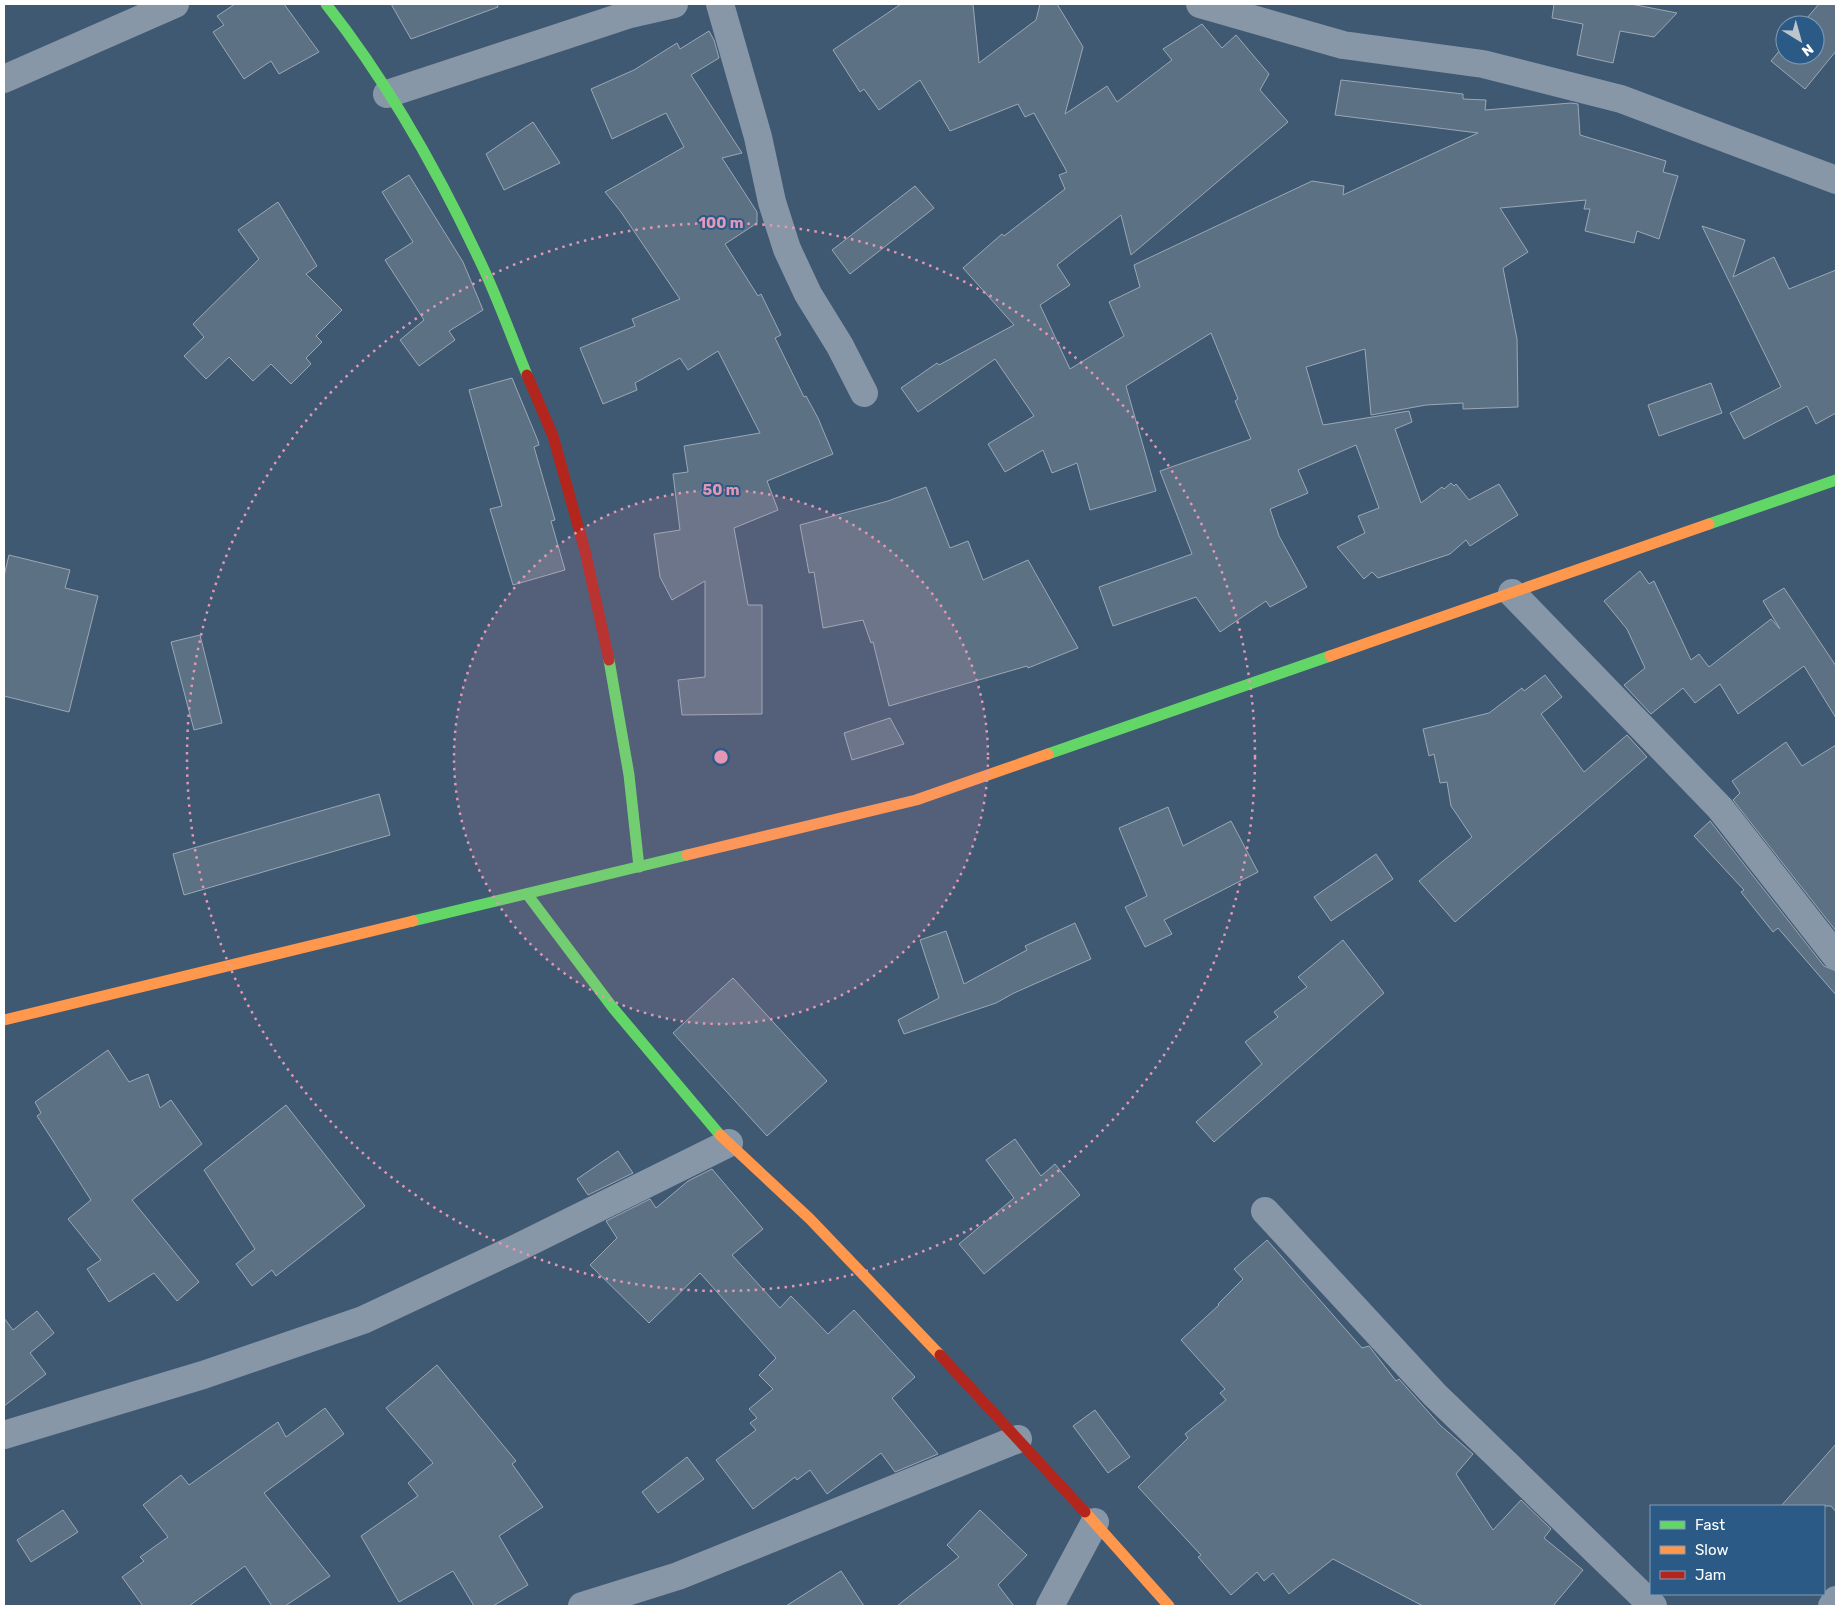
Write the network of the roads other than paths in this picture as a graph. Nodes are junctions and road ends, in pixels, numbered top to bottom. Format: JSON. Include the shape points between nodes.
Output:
{"nodes":[{"id":1,"x":174,"y":4,"type":"edge"},
{"id":2,"x":326,"y":4,"type":"edge"},
{"id":3,"x":674,"y":4,"type":"edge"},
{"id":4,"x":720,"y":4,"type":"edge"},
{"id":5,"x":1200,"y":4,"type":"edge"},
{"id":6,"x":4,"y":80,"type":"edge"},
{"id":7,"x":388,"y":94,"type":"junction"},
{"id":8,"x":1836,"y":180,"type":"edge"},
{"id":9,"x":864,"y":393,"type":"dead end"},
{"id":10,"x":1836,"y":480,"type":"edge"},
{"id":11,"x":1512,"y":593,"type":"junction"},
{"id":12,"x":639,"y":867,"type":"junction"},
{"id":13,"x":527,"y":894,"type":"junction"},
{"id":14,"x":1836,"y":956,"type":"edge"},
{"id":15,"x":4,"y":1020,"type":"edge"},
{"id":16,"x":729,"y":1143,"type":"junction"},
{"id":17,"x":1265,"y":1211,"type":"dead end"},
{"id":18,"x":4,"y":1435,"type":"edge"},
{"id":19,"x":1018,"y":1439,"type":"junction"},
{"id":20,"x":1094,"y":1522,"type":"junction"},
{"id":21,"x":1836,"y":1600,"type":"edge"},
{"id":22,"x":582,"y":1606,"type":"edge"},
{"id":23,"x":1050,"y":1606,"type":"edge"},
{"id":24,"x":1169,"y":1606,"type":"edge"},
{"id":25,"x":1653,"y":1606,"type":"edge"},
{"id":26,"x":1832,"y":1606,"type":"edge"}],
"edges":[{"from":1,"to":6,"type":"street"},
{"from":2,"to":7,"type":"street","via":[[353,38]]},
{"from":3,"to":7,"type":"street","via":[[630,14]]},
{"from":4,"to":9,"type":"street","via":[[787,249],[808,294]]},
{"from":5,"to":8,"type":"street","via":[[1343,45],[1483,64],[1621,99]]},
{"from":7,"to":12,"type":"street","via":[[421,148],[478,259],[553,436],[585,551],[608,656],[629,775]]},
{"from":10,"to":11,"type":"street"},
{"from":11,"to":12,"type":"street","via":[[916,800]]},
{"from":11,"to":14,"type":"street","via":[[1720,808]]},
{"from":12,"to":13,"type":"street"},
{"from":13,"to":15,"type":"street"},
{"from":13,"to":16,"type":"street","via":[[613,1008],[714,1130]]},
{"from":16,"to":18,"type":"street","via":[[363,1320],[203,1375]]},
{"from":16,"to":19,"type":"street","via":[[810,1219]]},
{"from":17,"to":25,"type":"street","via":[[1435,1395]]},
{"from":19,"to":20,"type":"street"},
{"from":19,"to":22,"type":"street","via":[[678,1576]]},
{"from":20,"to":23,"type":"street"},
{"from":20,"to":24,"type":"street"},
{"from":21,"to":26,"type":"street"}]}
